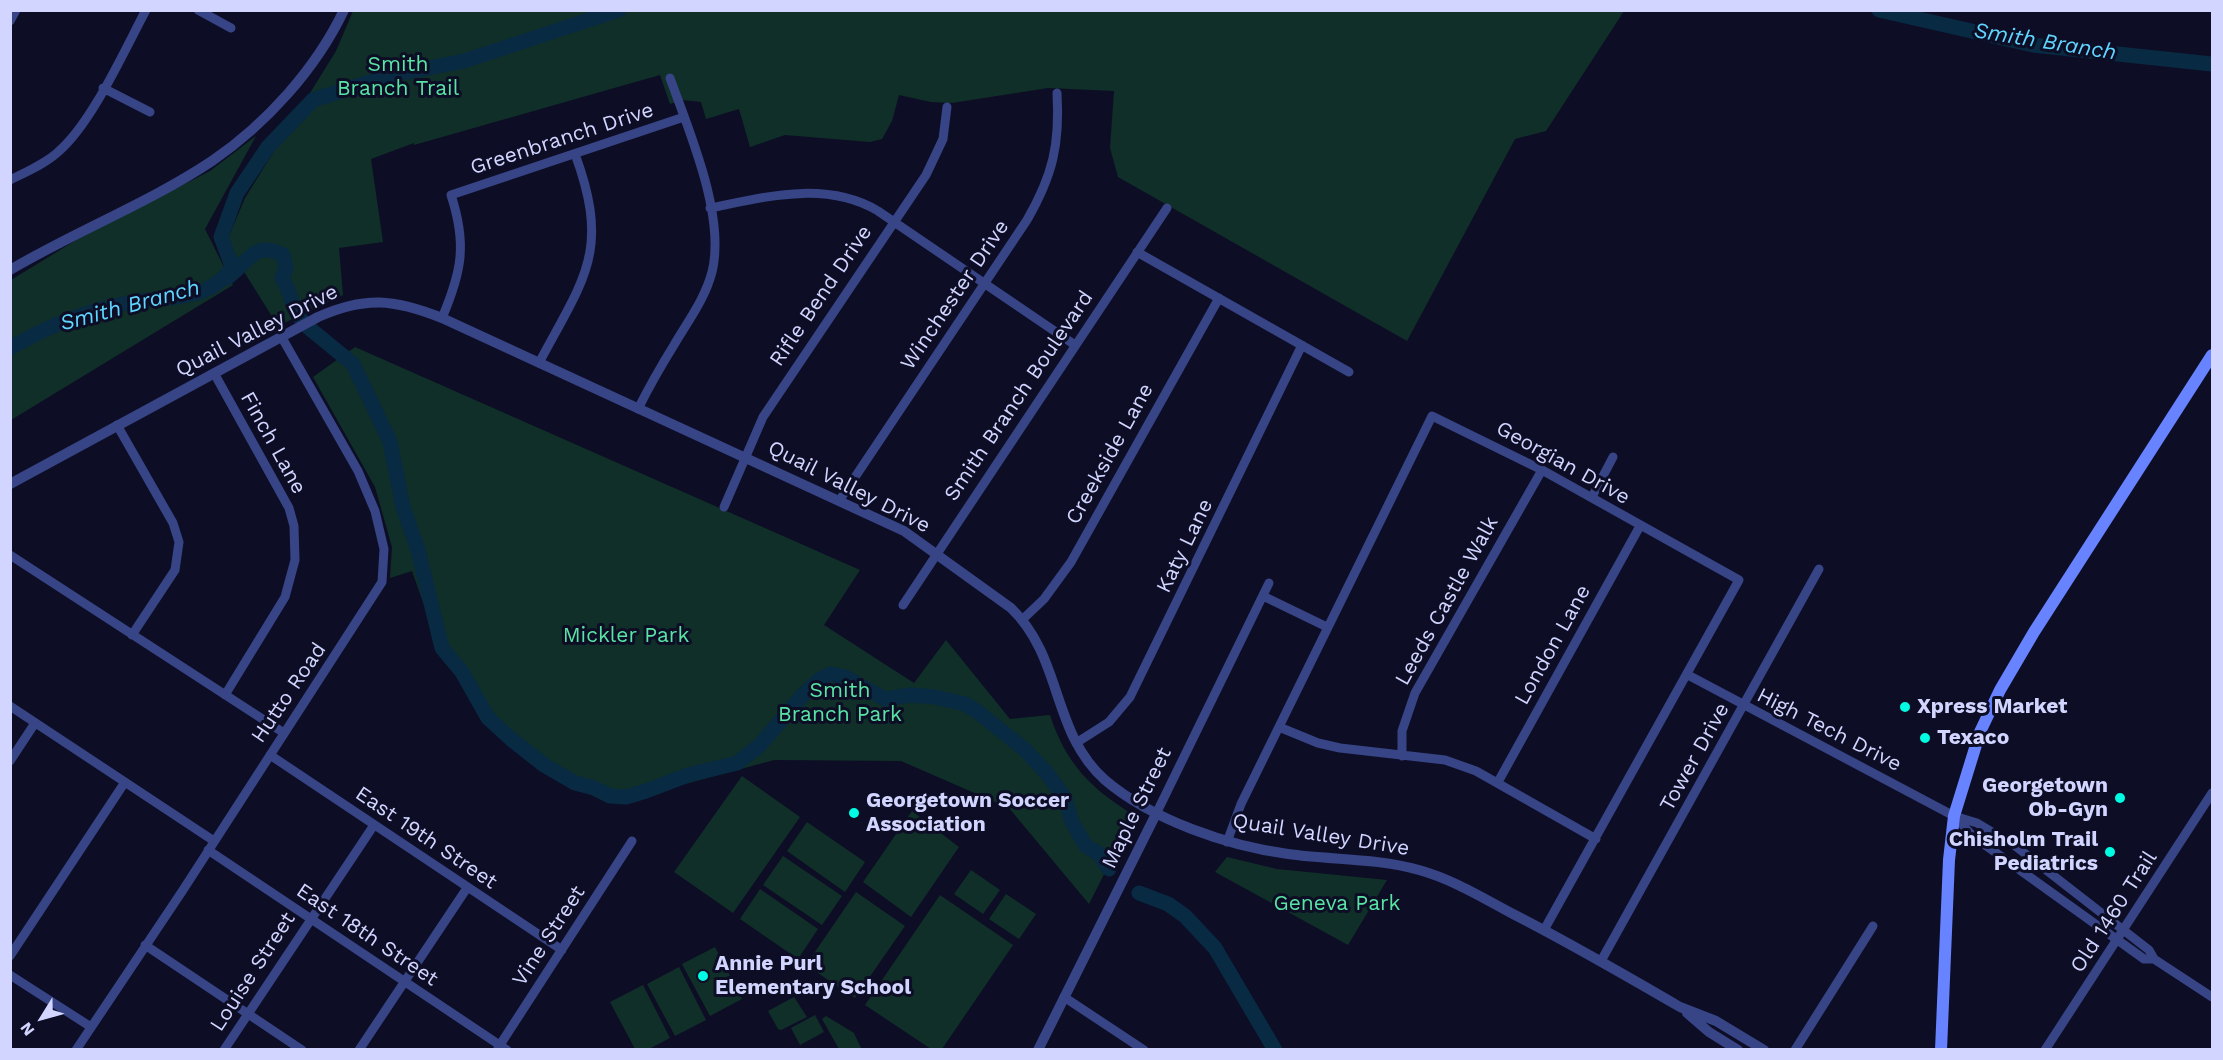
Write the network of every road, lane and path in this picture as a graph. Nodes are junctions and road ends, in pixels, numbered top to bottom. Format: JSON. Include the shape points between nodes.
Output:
{"nodes":[{"id":1,"x":16,"y":10,"type":"edge"},
{"id":2,"x":146,"y":10,"type":"edge"},
{"id":3,"x":198,"y":10,"type":"edge"},
{"id":4,"x":344,"y":10,"type":"edge"},
{"id":5,"x":10,"y":21,"type":"edge"},
{"id":6,"x":231,"y":28,"type":"dead end"},
{"id":7,"x":670,"y":78,"type":"dead end"},
{"id":8,"x":103,"y":88,"type":"junction"},
{"id":9,"x":1057,"y":93,"type":"dead end"},
{"id":10,"x":947,"y":107,"type":"dead end"},
{"id":11,"x":150,"y":112,"type":"dead end"},
{"id":12,"x":684,"y":117,"type":"junction"},
{"id":13,"x":575,"y":154,"type":"junction"},
{"id":14,"x":10,"y":180,"type":"edge"},
{"id":15,"x":710,"y":208,"type":"junction"},
{"id":16,"x":1167,"y":208,"type":"dead end"},
{"id":17,"x":893,"y":222,"type":"junction"},
{"id":18,"x":1137,"y":252,"type":"junction"},
{"id":19,"x":11,"y":270,"type":"edge"},
{"id":20,"x":984,"y":284,"type":"junction"},
{"id":21,"x":1219,"y":298,"type":"junction"},
{"id":22,"x":442,"y":318,"type":"junction"},
{"id":23,"x":281,"y":336,"type":"junction"},
{"id":24,"x":1075,"y":345,"type":"junction"},
{"id":25,"x":1302,"y":345,"type":"junction"},
{"id":26,"x":2212,"y":355,"type":"edge"},
{"id":27,"x":539,"y":363,"type":"junction"},
{"id":28,"x":1349,"y":372,"type":"dead end"},
{"id":29,"x":214,"y":373,"type":"junction"},
{"id":30,"x":638,"y":409,"type":"junction"},
{"id":31,"x":117,"y":425,"type":"junction"},
{"id":32,"x":746,"y":457,"type":"junction"},
{"id":33,"x":1613,"y":457,"type":"dead end"},
{"id":34,"x":1542,"y":470,"type":"junction"},
{"id":35,"x":10,"y":484,"type":"edge"},
{"id":36,"x":1592,"y":497,"type":"junction"},
{"id":37,"x":839,"y":501,"type":"junction"},
{"id":38,"x":724,"y":507,"type":"dead end"},
{"id":39,"x":1640,"y":526,"type":"junction"},
{"id":40,"x":936,"y":553,"type":"junction"},
{"id":41,"x":10,"y":555,"type":"edge"},
{"id":42,"x":1819,"y":569,"type":"dead end"},
{"id":43,"x":1269,"y":583,"type":"dead end"},
{"id":44,"x":1263,"y":596,"type":"junction"},
{"id":45,"x":903,"y":605,"type":"dead end"},
{"id":46,"x":1023,"y":619,"type":"junction"},
{"id":47,"x":1327,"y":627,"type":"junction"},
{"id":48,"x":132,"y":635,"type":"junction"},
{"id":49,"x":1688,"y":675,"type":"junction"},
{"id":50,"x":225,"y":694,"type":"junction"},
{"id":51,"x":10,"y":706,"type":"edge"},
{"id":52,"x":1744,"y":706,"type":"junction"},
{"id":53,"x":35,"y":723,"type":"junction"},
{"id":54,"x":1279,"y":727,"type":"junction"},
{"id":55,"x":284,"y":733,"type":"junction"},
{"id":56,"x":1076,"y":743,"type":"junction"},
{"id":57,"x":270,"y":755,"type":"junction"},
{"id":58,"x":1402,"y":756,"type":"junction"},
{"id":59,"x":10,"y":761,"type":"edge"},
{"id":60,"x":125,"y":782,"type":"junction"},
{"id":61,"x":1497,"y":782,"type":"junction"},
{"id":62,"x":2212,"y":793,"type":"edge"},
{"id":63,"x":1157,"y":812,"type":"junction"},
{"id":64,"x":1954,"y":816,"type":"junction"},
{"id":65,"x":374,"y":825,"type":"junction"},
{"id":66,"x":1596,"y":839,"type":"junction"},
{"id":67,"x":214,"y":841,"type":"junction"},
{"id":68,"x":632,"y":841,"type":"dead end"},
{"id":69,"x":1227,"y":842,"type":"junction"},
{"id":70,"x":208,"y":850,"type":"junction"},
{"id":71,"x":467,"y":888,"type":"junction"},
{"id":72,"x":310,"y":919,"type":"junction"},
{"id":73,"x":1873,"y":926,"type":"dead end"},
{"id":74,"x":1544,"y":930,"type":"junction"},
{"id":75,"x":2123,"y":931,"type":"junction"},
{"id":76,"x":2117,"y":940,"type":"junction"},
{"id":77,"x":145,"y":945,"type":"junction"},
{"id":78,"x":562,"y":950,"type":"junction"},
{"id":79,"x":10,"y":956,"type":"edge"},
{"id":80,"x":2154,"y":959,"type":"junction"},
{"id":81,"x":1601,"y":961,"type":"junction"},
{"id":82,"x":10,"y":975,"type":"edge"},
{"id":83,"x":404,"y":982,"type":"junction"},
{"id":84,"x":1064,"y":997,"type":"junction"},
{"id":85,"x":2212,"y":997,"type":"edge"},
{"id":86,"x":1680,"y":1007,"type":"junction"},
{"id":87,"x":248,"y":1013,"type":"junction"},
{"id":88,"x":91,"y":1027,"type":"junction"},
{"id":89,"x":502,"y":1048,"type":"edge"},
{"id":90,"x":76,"y":1050,"type":"edge"},
{"id":91,"x":224,"y":1050,"type":"edge"},
{"id":92,"x":302,"y":1050,"type":"edge"},
{"id":93,"x":359,"y":1050,"type":"edge"},
{"id":94,"x":1038,"y":1050,"type":"edge"},
{"id":95,"x":1144,"y":1050,"type":"edge"},
{"id":96,"x":1738,"y":1050,"type":"edge"},
{"id":97,"x":1764,"y":1050,"type":"edge"},
{"id":98,"x":1795,"y":1050,"type":"edge"},
{"id":99,"x":1941,"y":1050,"type":"edge"},
{"id":100,"x":2044,"y":1050,"type":"edge"}],
"edges":[{"from":1,"to":5,"type":"street"},
{"from":2,"to":8,"type":"street"},
{"from":3,"to":6,"type":"street"},
{"from":4,"to":19,"type":"street","via":[[320,52],[295,84],[231,146],[179,181]]},
{"from":7,"to":12,"type":"street"},
{"from":8,"to":11,"type":"street"},
{"from":8,"to":14,"type":"street","via":[[86,119],[58,153]]},
{"from":9,"to":20,"type":"street","name":"Winchester Drive","via":[[1059,129],[1047,184]]},
{"from":10,"to":17,"type":"street","name":"Rifle Bend Drive","via":[[943,139],[936,156]]},
{"from":12,"to":13,"type":"street","name":"Greenbranch Drive"},
{"from":12,"to":15,"type":"street"},
{"from":13,"to":22,"type":"street","name":"Greenbranch Drive","via":[[451,195],[461,233],[460,270]]},
{"from":13,"to":27,"type":"street","via":[[591,207],[592,250],[581,282]]},
{"from":15,"to":17,"type":"street","via":[[815,192],[854,200]]},
{"from":15,"to":30,"type":"street","via":[[714,234],[712,272],[693,317]]},
{"from":16,"to":18,"type":"street","name":"Smith Branch Boulevard"},
{"from":17,"to":20,"type":"street"},
{"from":17,"to":32,"type":"street","name":"Rifle Bend Drive","via":[[763,417]]},
{"from":18,"to":21,"type":"street"},
{"from":18,"to":24,"type":"street","name":"Smith Branch Boulevard"},
{"from":20,"to":24,"type":"street"},
{"from":20,"to":37,"type":"street","name":"Winchester Drive"},
{"from":21,"to":25,"type":"street"},
{"from":21,"to":46,"type":"street","name":"Creekside Lane","via":[[1071,562],[1044,599]]},
{"from":22,"to":23,"type":"street","name":"Quail Valley Drive","via":[[404,304],[372,301],[337,309]]},
{"from":22,"to":27,"type":"street","name":"Quail Valley Drive"},
{"from":23,"to":29,"type":"street","name":"Quail Valley Drive"},
{"from":23,"to":55,"type":"street","name":"Hutto Road","via":[[358,471],[375,511],[384,549],[382,582]]},
{"from":24,"to":40,"type":"street","name":"Smith Branch Boulevard"},
{"from":25,"to":28,"type":"street"},
{"from":25,"to":56,"type":"street","name":"Katy Lane","via":[[1131,697],[1109,722]]},
{"from":26,"to":64,"type":"main road","via":[[2000,690],[1980,732]]},
{"from":27,"to":30,"type":"street","name":"Quail Valley Drive"},
{"from":29,"to":31,"type":"street","name":"Quail Valley Drive"},
{"from":29,"to":50,"type":"street","name":"Finch Lane","via":[[289,508],[295,544],[285,597]]},
{"from":30,"to":32,"type":"street","name":"Quail Valley Drive"},
{"from":31,"to":35,"type":"street","name":"Quail Valley Drive"},
{"from":31,"to":48,"type":"street","via":[[173,523],[179,542],[175,570]]},
{"from":32,"to":37,"type":"street","name":"Quail Valley Drive"},
{"from":32,"to":38,"type":"street","name":"Rifle Bend Drive"},
{"from":33,"to":36,"type":"street"},
{"from":34,"to":36,"type":"street","name":"Georgian Drive"},
{"from":34,"to":47,"type":"street","name":"Georgian Drive","via":[[1432,416]]},
{"from":34,"to":58,"type":"street","name":"Leeds Castle Walk","via":[[1415,693],[1402,731]]},
{"from":36,"to":39,"type":"street","name":"Georgian Drive"},
{"from":37,"to":40,"type":"street","name":"Quail Valley Drive","via":[[904,531]]},
{"from":39,"to":49,"type":"street","name":"Georgian Drive","via":[[1739,580]]},
{"from":39,"to":61,"type":"street","name":"London Lane"},
{"from":40,"to":45,"type":"street","name":"Smith Branch Boulevard"},
{"from":40,"to":46,"type":"street","name":"Quail Valley Drive"},
{"from":41,"to":48,"type":"street"},
{"from":42,"to":52,"type":"street","name":"Tower Drive"},
{"from":43,"to":44,"type":"street","name":"Maple Street"},
{"from":44,"to":47,"type":"street"},
{"from":44,"to":63,"type":"street","name":"Maple Street"},
{"from":46,"to":56,"type":"street","name":"Quail Valley Drive","via":[[1048,665]]},
{"from":47,"to":54,"type":"street","name":"Georgian Drive"},
{"from":48,"to":50,"type":"street"},
{"from":49,"to":52,"type":"street","name":"High Tech Drive"},
{"from":49,"to":66,"type":"street","name":"Georgian Drive"},
{"from":50,"to":55,"type":"street"},
{"from":51,"to":53,"type":"street"},
{"from":52,"to":64,"type":"street","name":"High Tech Drive"},
{"from":52,"to":81,"type":"street","name":"Tower Drive"},
{"from":53,"to":59,"type":"street"},
{"from":53,"to":60,"type":"street"},
{"from":54,"to":58,"type":"street","via":[[1318,743]]},
{"from":54,"to":69,"type":"street","name":"Georgian Drive"},
{"from":55,"to":57,"type":"street","name":"Hutto Road"},
{"from":56,"to":63,"type":"street","name":"Quail Valley Drive","via":[[1104,778]]},
{"from":57,"to":65,"type":"street","name":"East 19th Street"},
{"from":57,"to":67,"type":"street","name":"Hutto Road"},
{"from":58,"to":61,"type":"street","via":[[1445,760]]},
{"from":60,"to":67,"type":"street"},
{"from":60,"to":79,"type":"street"},
{"from":61,"to":66,"type":"street"},
{"from":62,"to":75,"type":"street","name":"Old 1460 Trail"},
{"from":63,"to":69,"type":"street","name":"Quail Valley Drive"},
{"from":63,"to":84,"type":"street","name":"Maple Street"},
{"from":64,"to":75,"type":"street","name":"High Tech Drive","via":[[1977,823],[2014,845]]},
{"from":64,"to":76,"type":"street","name":"High Tech Drive","via":[[1974,837]]},
{"from":64,"to":99,"type":"main road"},
{"from":65,"to":71,"type":"street","name":"East 19th Street"},
{"from":65,"to":72,"type":"street","name":"Louise Street"},
{"from":66,"to":74,"type":"street","name":"Georgian Drive"},
{"from":67,"to":70,"type":"street","name":"Hutto Road"},
{"from":68,"to":78,"type":"street","name":"Vine Street"},
{"from":69,"to":74,"type":"street","name":"Quail Valley Drive","via":[[1287,854],[1418,870],[1462,887]]},
{"from":70,"to":72,"type":"street","name":"East 18th Street"},
{"from":70,"to":77,"type":"street","name":"Hutto Road"},
{"from":71,"to":78,"type":"street","name":"East 19th Street"},
{"from":71,"to":83,"type":"street"},
{"from":72,"to":83,"type":"street","name":"East 18th Street"},
{"from":72,"to":87,"type":"street","name":"Louise Street"},
{"from":73,"to":98,"type":"street"},
{"from":74,"to":81,"type":"street","name":"Quail Valley Drive"},
{"from":75,"to":76,"type":"street","name":"Old 1460 Trail"},
{"from":75,"to":80,"type":"street","name":"High Tech Drive","via":[[2149,950]]},
{"from":76,"to":80,"type":"street","name":"High Tech Drive","via":[[2144,959]]},
{"from":76,"to":100,"type":"street","name":"Old 1460 Trail"},
{"from":77,"to":87,"type":"street"},
{"from":77,"to":88,"type":"street","name":"Hutto Road"},
{"from":78,"to":89,"type":"street","name":"Vine Street"},
{"from":80,"to":85,"type":"street"},
{"from":81,"to":86,"type":"street","name":"Quail Valley Drive"},
{"from":82,"to":88,"type":"street"},
{"from":83,"to":89,"type":"street","name":"East 18th Street"},
{"from":83,"to":93,"type":"street"},
{"from":84,"to":94,"type":"street","name":"Maple Street"},
{"from":84,"to":95,"type":"street"},
{"from":86,"to":96,"type":"street","name":"Quail Valley Drive"},
{"from":86,"to":97,"type":"street","name":"Quail Valley Drive","via":[[1716,1021]]},
{"from":87,"to":91,"type":"street","name":"Louise Street"},
{"from":87,"to":92,"type":"street"},
{"from":88,"to":90,"type":"street","name":"Hutto Road"}]}
